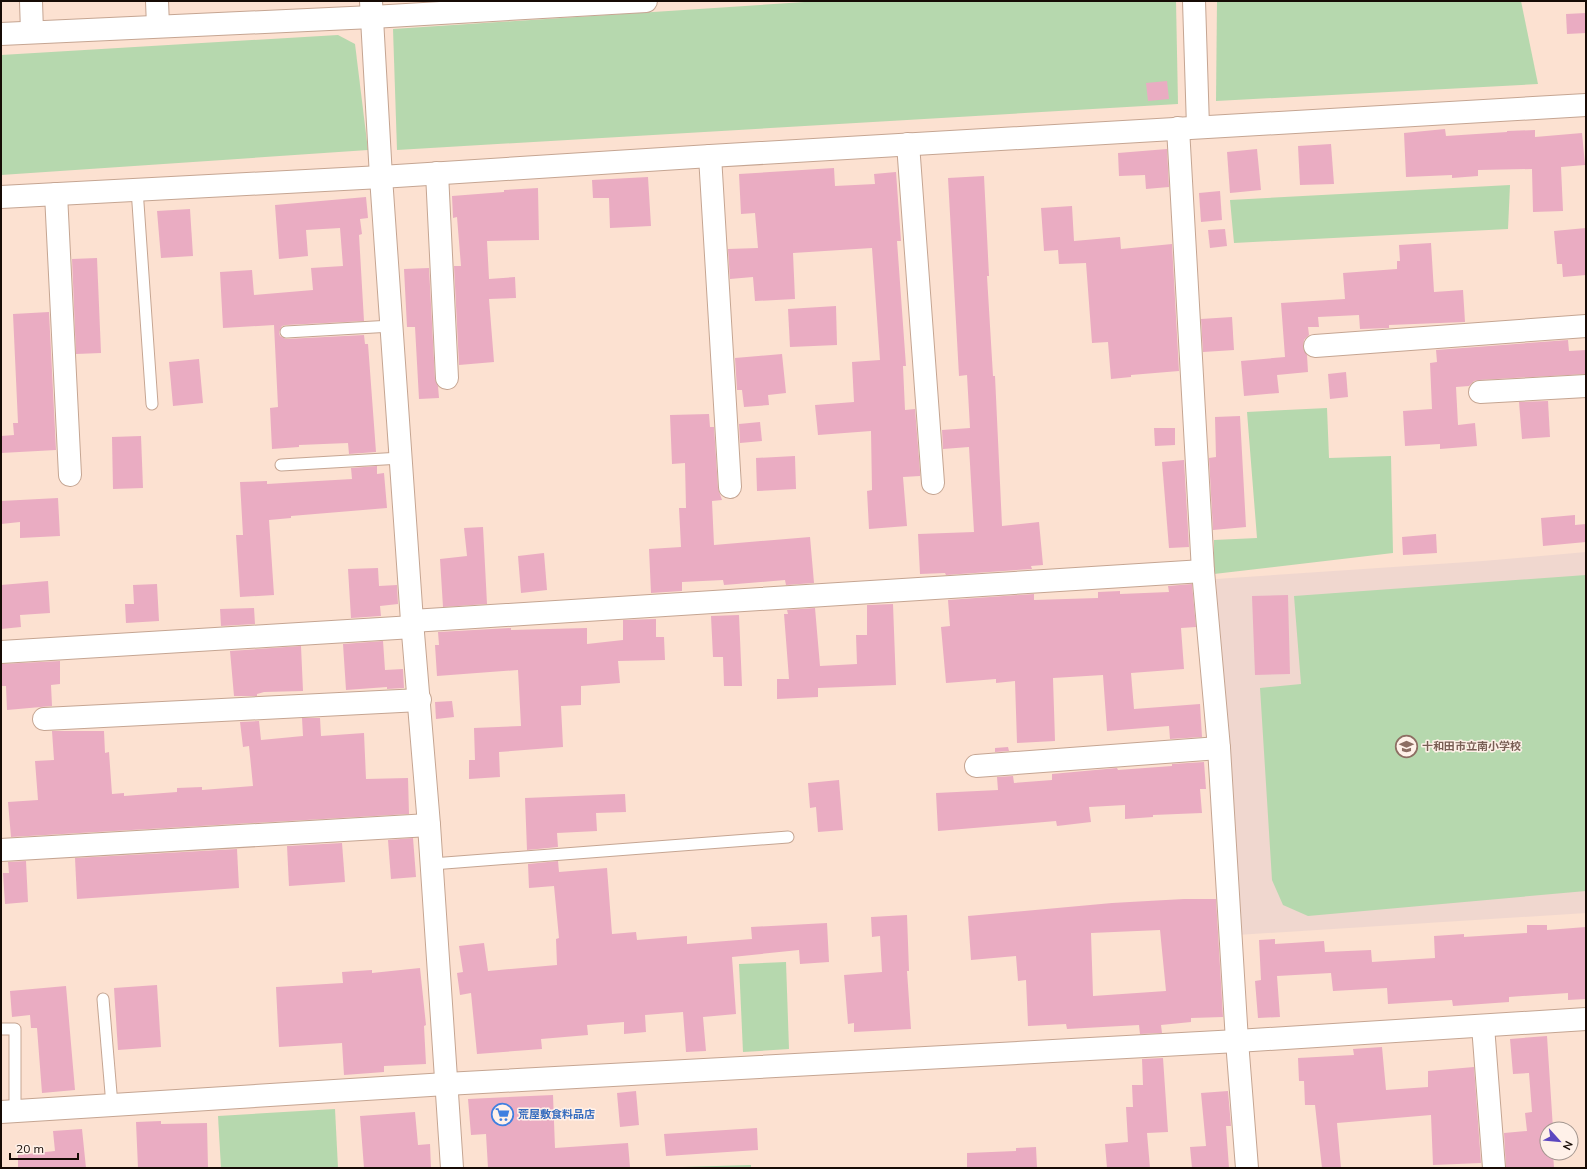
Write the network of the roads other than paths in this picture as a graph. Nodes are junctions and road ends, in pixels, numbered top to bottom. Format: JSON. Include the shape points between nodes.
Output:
{"nodes":[{"id":1,"x":31,"y":1,"type":"edge"},
{"id":2,"x":157,"y":1,"type":"edge"},
{"id":3,"x":646,"y":1,"type":"edge"},
{"id":4,"x":1194,"y":1,"type":"edge"},
{"id":5,"x":371,"y":9,"type":"edge"},
{"id":6,"x":158,"y":26,"type":"junction"},
{"id":7,"x":32,"y":32,"type":"junction"},
{"id":8,"x":1,"y":34,"type":"edge"},
{"id":9,"x":1586,"y":105,"type":"edge"},
{"id":10,"x":1188,"y":128,"type":"junction"},
{"id":11,"x":908,"y":144,"type":"junction"},
{"id":12,"x":710,"y":156,"type":"junction"},
{"id":13,"x":436,"y":173,"type":"junction"},
{"id":14,"x":381,"y":177,"type":"junction"},
{"id":15,"x":137,"y":189,"type":"junction"},
{"id":16,"x":56,"y":194,"type":"junction"},
{"id":17,"x":1,"y":197,"type":"edge"},
{"id":18,"x":392,"y":326,"type":"junction"},
{"id":19,"x":1586,"y":326,"type":"edge"},
{"id":20,"x":286,"y":332,"type":"dead end"},
{"id":21,"x":1315,"y":346,"type":"dead end"},
{"id":22,"x":446,"y":378,"type":"dead end"},
{"id":23,"x":1586,"y":386,"type":"edge"},
{"id":24,"x":1480,"y":392,"type":"dead end"},
{"id":25,"x":152,"y":404,"type":"dead end"},
{"id":26,"x":401,"y":458,"type":"junction"},
{"id":27,"x":281,"y":465,"type":"dead end"},
{"id":28,"x":70,"y":475,"type":"dead end"},
{"id":29,"x":933,"y":484,"type":"dead end"},
{"id":30,"x":730,"y":487,"type":"dead end"},
{"id":31,"x":1204,"y":571,"type":"junction"},
{"id":32,"x":413,"y":624,"type":"junction"},
{"id":33,"x":1,"y":652,"type":"edge"},
{"id":34,"x":420,"y":700,"type":"junction"},
{"id":35,"x":44,"y":719,"type":"dead end"},
{"id":36,"x":1218,"y":748,"type":"junction"},
{"id":37,"x":976,"y":766,"type":"dead end"},
{"id":38,"x":429,"y":825,"type":"junction"},
{"id":39,"x":788,"y":837,"type":"dead end"},
{"id":40,"x":1,"y":850,"type":"edge"},
{"id":41,"x":432,"y":864,"type":"junction"},
{"id":42,"x":103,"y":999,"type":"dead end"},
{"id":43,"x":1586,"y":1018,"type":"edge"},
{"id":44,"x":1483,"y":1026,"type":"junction"},
{"id":45,"x":1,"y":1029,"type":"edge"},
{"id":46,"x":1237,"y":1042,"type":"junction"},
{"id":47,"x":446,"y":1084,"type":"junction"},
{"id":48,"x":112,"y":1105,"type":"junction"},
{"id":49,"x":8,"y":1112,"type":"edge"},
{"id":50,"x":452,"y":1168,"type":"edge"},
{"id":51,"x":1247,"y":1168,"type":"edge"},
{"id":52,"x":1494,"y":1168,"type":"edge"}],
"edges":[{"from":1,"to":7,"type":"street"},
{"from":2,"to":6,"type":"street"},
{"from":3,"to":5,"type":"street"},
{"from":4,"to":10,"type":"street"},
{"from":5,"to":6,"type":"street"},
{"from":5,"to":14,"type":"street"},
{"from":6,"to":7,"type":"street"},
{"from":7,"to":8,"type":"street"},
{"from":9,"to":10,"type":"street"},
{"from":10,"to":11,"type":"street"},
{"from":10,"to":31,"type":"street"},
{"from":11,"to":12,"type":"street"},
{"from":11,"to":29,"type":"street"},
{"from":12,"to":13,"type":"street"},
{"from":12,"to":30,"type":"street"},
{"from":13,"to":14,"type":"street"},
{"from":13,"to":22,"type":"street"},
{"from":14,"to":15,"type":"street"},
{"from":14,"to":18,"type":"street"},
{"from":15,"to":16,"type":"street"},
{"from":15,"to":25,"type":"lane"},
{"from":16,"to":17,"type":"street"},
{"from":16,"to":28,"type":"street"},
{"from":18,"to":20,"type":"lane"},
{"from":18,"to":26,"type":"street"},
{"from":19,"to":21,"type":"street"},
{"from":23,"to":24,"type":"street"},
{"from":26,"to":27,"type":"lane"},
{"from":26,"to":32,"type":"street"},
{"from":31,"to":32,"type":"street"},
{"from":31,"to":36,"type":"street"},
{"from":32,"to":33,"type":"street"},
{"from":32,"to":34,"type":"street"},
{"from":34,"to":35,"type":"street"},
{"from":34,"to":38,"type":"street"},
{"from":36,"to":37,"type":"street"},
{"from":36,"to":46,"type":"street"},
{"from":38,"to":40,"type":"street"},
{"from":38,"to":41,"type":"street"},
{"from":39,"to":41,"type":"lane"},
{"from":41,"to":47,"type":"street"},
{"from":42,"to":48,"type":"lane"},
{"from":43,"to":44,"type":"street"},
{"from":44,"to":46,"type":"street"},
{"from":44,"to":52,"type":"street"},
{"from":45,"to":49,"type":"lane","via":[[15,1029]]},
{"from":46,"to":47,"type":"street"},
{"from":46,"to":51,"type":"street"},
{"from":47,"to":48,"type":"street"},
{"from":47,"to":50,"type":"street"},
{"from":48,"to":49,"type":"street"}]}
